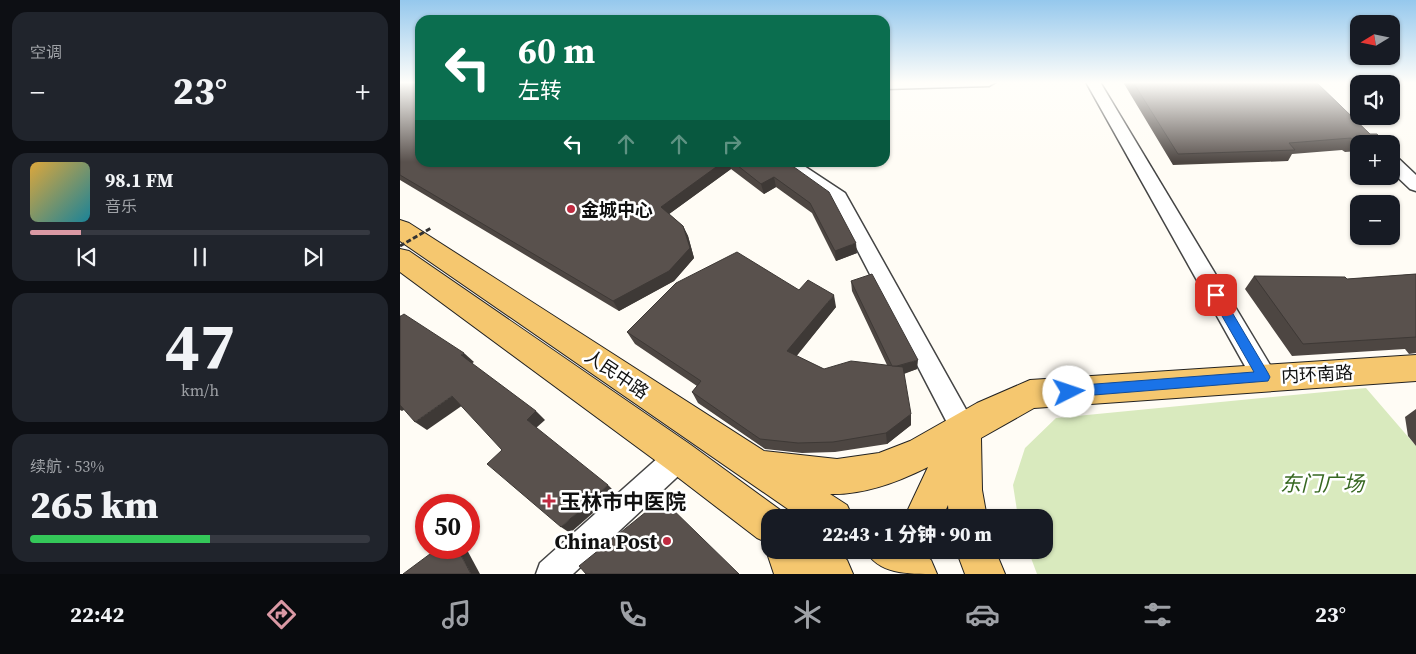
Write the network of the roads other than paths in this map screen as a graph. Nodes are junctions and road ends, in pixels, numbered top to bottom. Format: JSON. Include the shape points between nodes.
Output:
{"nodes":[{"id":1,"x":1109,"y":109,"type":"edge"},
{"id":2,"x":793,"y":167,"type":"edge"},
{"id":3,"x":1400,"y":170,"type":"edge"},
{"id":4,"x":1416,"y":185,"type":"edge"},
{"id":5,"x":400,"y":229,"type":"edge"},
{"id":6,"x":400,"y":258,"type":"edge"},
{"id":7,"x":1416,"y":368,"type":"edge"},
{"id":8,"x":1264,"y":377,"type":"junction"},
{"id":9,"x":964,"y":430,"type":"junction"},
{"id":10,"x":679,"y":458,"type":"junction"},
{"id":11,"x":758,"y":468,"type":"junction"},
{"id":12,"x":820,"y":509,"type":"edge"},
{"id":13,"x":926,"y":509,"type":"edge"},
{"id":14,"x":967,"y":509,"type":"edge"},
{"id":15,"x":761,"y":518,"type":"edge"},
{"id":16,"x":788,"y":559,"type":"edge"},
{"id":17,"x":813,"y":559,"type":"edge"},
{"id":18,"x":978,"y":559,"type":"edge"},
{"id":19,"x":551,"y":574,"type":"edge"},
{"id":20,"x":794,"y":574,"type":"edge"},
{"id":21,"x":832,"y":574,"type":"edge"},
{"id":22,"x":985,"y":574,"type":"edge"}],
"edges":[{"from":1,"to":8,"type":"street"},
{"from":2,"to":9,"type":"street","via":[[839,197]]},
{"from":3,"to":4,"type":"street"},
{"from":5,"to":11,"type":"main road","name":"人民中路"},
{"from":6,"to":10,"type":"main road","name":"人民中路"},
{"from":7,"to":8,"type":"main road","name":"内环南路"},
{"from":8,"to":9,"type":"main road","name":"内环南路","via":[[1030,394]]},
{"from":9,"to":11,"type":"main road","name":"内环南路","via":[[889,467],[846,476]]},
{"from":9,"to":13,"type":"main road"},
{"from":9,"to":14,"type":"main road"},
{"from":10,"to":15,"type":"main road","name":"人民中路"},
{"from":10,"to":19,"type":"street"},
{"from":11,"to":12,"type":"main road","name":"人民中路"},
{"from":16,"to":20,"type":"main road"},
{"from":17,"to":21,"type":"main road"},
{"from":18,"to":22,"type":"main road"}]}
